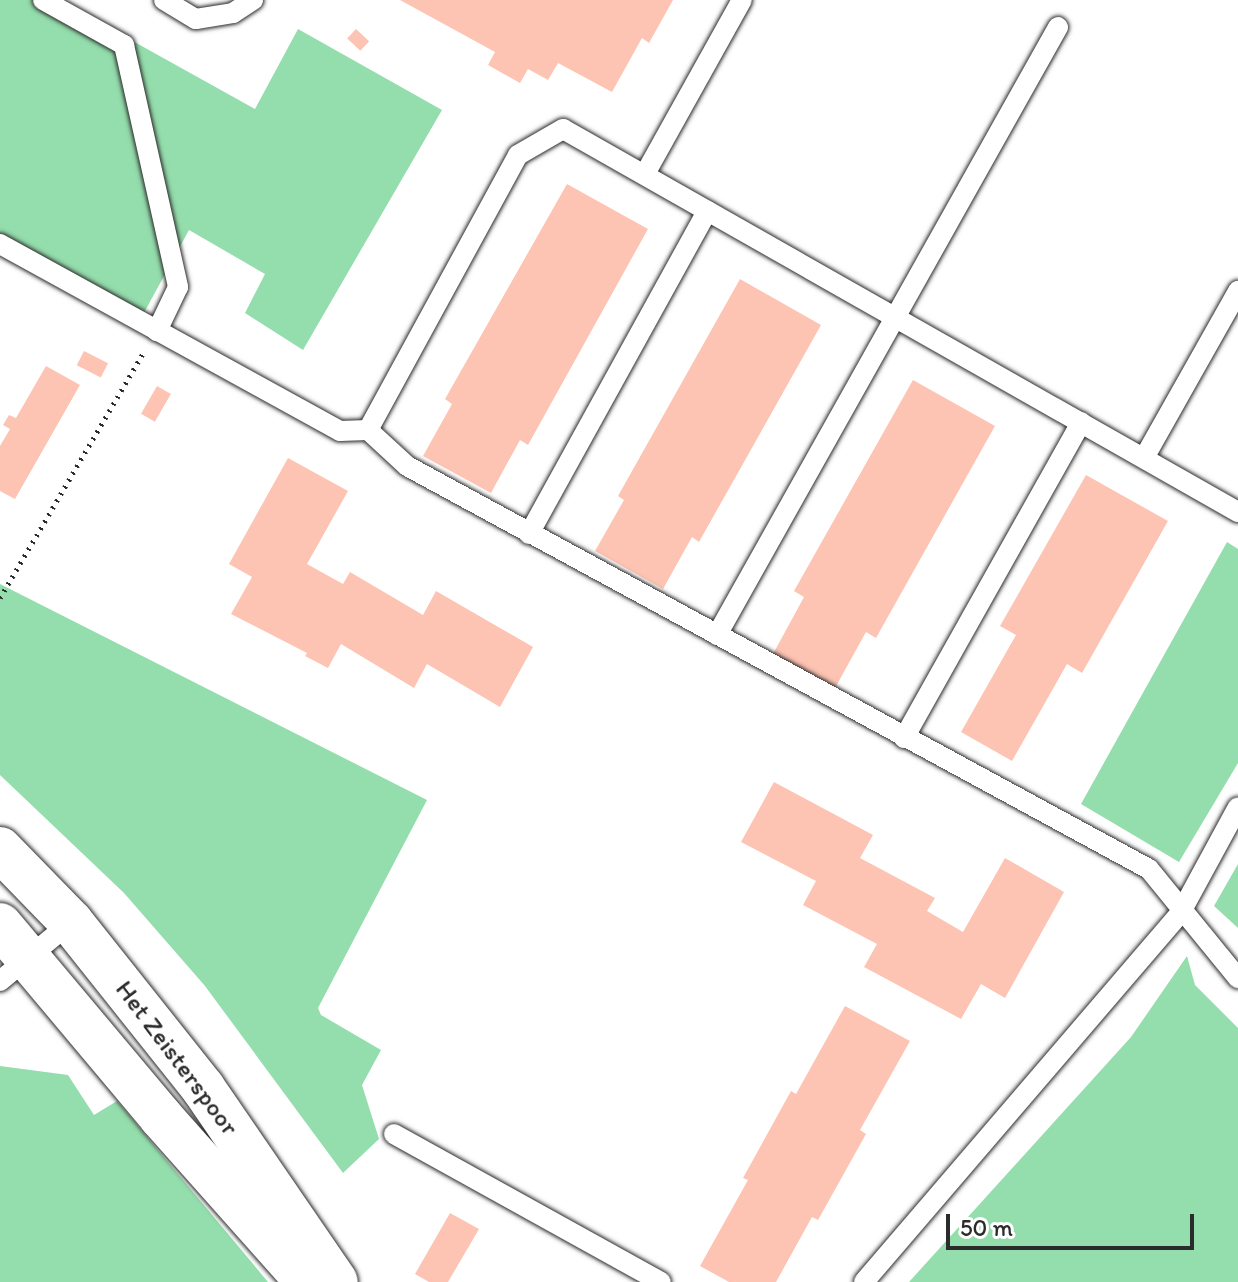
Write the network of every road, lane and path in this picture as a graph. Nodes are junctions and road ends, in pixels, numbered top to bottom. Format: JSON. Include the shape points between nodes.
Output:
{"nodes":[{"id":1,"x":43,"y":0,"type":"edge"},
{"id":2,"x":164,"y":0,"type":"edge"},
{"id":3,"x":253,"y":0,"type":"edge"},
{"id":4,"x":742,"y":0,"type":"edge"},
{"id":5,"x":1058,"y":27,"type":"dead end"},
{"id":6,"x":645,"y":174,"type":"junction"},
{"id":7,"x":707,"y":211,"type":"junction"},
{"id":8,"x":0,"y":244,"type":"edge"},
{"id":9,"x":1238,"y":291,"type":"edge"},
{"id":10,"x":895,"y":317,"type":"junction"},
{"id":11,"x":157,"y":331,"type":"junction"},
{"id":12,"x":1081,"y":422,"type":"junction"},
{"id":13,"x":368,"y":430,"type":"junction"},
{"id":14,"x":1144,"y":458,"type":"junction"},
{"id":15,"x":1238,"y":512,"type":"edge"},
{"id":16,"x":529,"y":534,"type":"junction"},
{"id":17,"x":0,"y":598,"type":"edge"},
{"id":18,"x":717,"y":635,"type":"junction"},
{"id":19,"x":904,"y":738,"type":"junction"},
{"id":20,"x":1238,"y":807,"type":"edge"},
{"id":21,"x":0,"y":849,"type":"edge"},
{"id":22,"x":1181,"y":912,"type":"junction"},
{"id":23,"x":71,"y":922,"type":"junction"},
{"id":24,"x":9,"y":955,"type":"edge"},
{"id":25,"x":1238,"y":978,"type":"edge"},
{"id":26,"x":394,"y":1134,"type":"dead end"},
{"id":27,"x":308,"y":1282,"type":"edge"},
{"id":28,"x":336,"y":1282,"type":"edge"},
{"id":29,"x":661,"y":1282,"type":"edge"},
{"id":30,"x":864,"y":1282,"type":"edge"}],
"edges":[{"from":1,"to":11,"type":"lane","via":[[124,45],[178,287]]},
{"from":2,"to":3,"type":"lane","via":[[196,19],[233,13]]},
{"from":4,"to":6,"type":"lane"},
{"from":5,"to":10,"type":"lane"},
{"from":6,"to":7,"type":"lane"},
{"from":6,"to":13,"type":"lane","via":[[563,129],[518,155]]},
{"from":7,"to":10,"type":"lane"},
{"from":7,"to":16,"type":"lane"},
{"from":8,"to":11,"type":"lane"},
{"from":9,"to":14,"type":"lane"},
{"from":10,"to":12,"type":"lane"},
{"from":10,"to":18,"type":"lane"},
{"from":11,"to":13,"type":"lane","via":[[340,431]]},
{"from":11,"to":17,"type":"path"},
{"from":12,"to":14,"type":"lane"},
{"from":12,"to":19,"type":"lane"},
{"from":13,"to":16,"type":"lane","via":[[407,466]]},
{"from":14,"to":15,"type":"lane"},
{"from":16,"to":18,"type":"lane"},
{"from":18,"to":19,"type":"lane"},
{"from":19,"to":22,"type":"lane","via":[[1149,869]]},
{"from":20,"to":22,"type":"lane"},
{"from":21,"to":23,"type":"street","name":"Het Zeisterspoor"},
{"from":22,"to":25,"type":"lane"},
{"from":22,"to":30,"type":"lane"},
{"from":23,"to":24,"type":"lane"},
{"from":23,"to":28,"type":"street","name":"Het Zeisterspoor","via":[[203,1088]]},
{"from":24,"to":27,"type":"street","name":"Het Zeisterspoor"},
{"from":26,"to":29,"type":"lane"}]}
